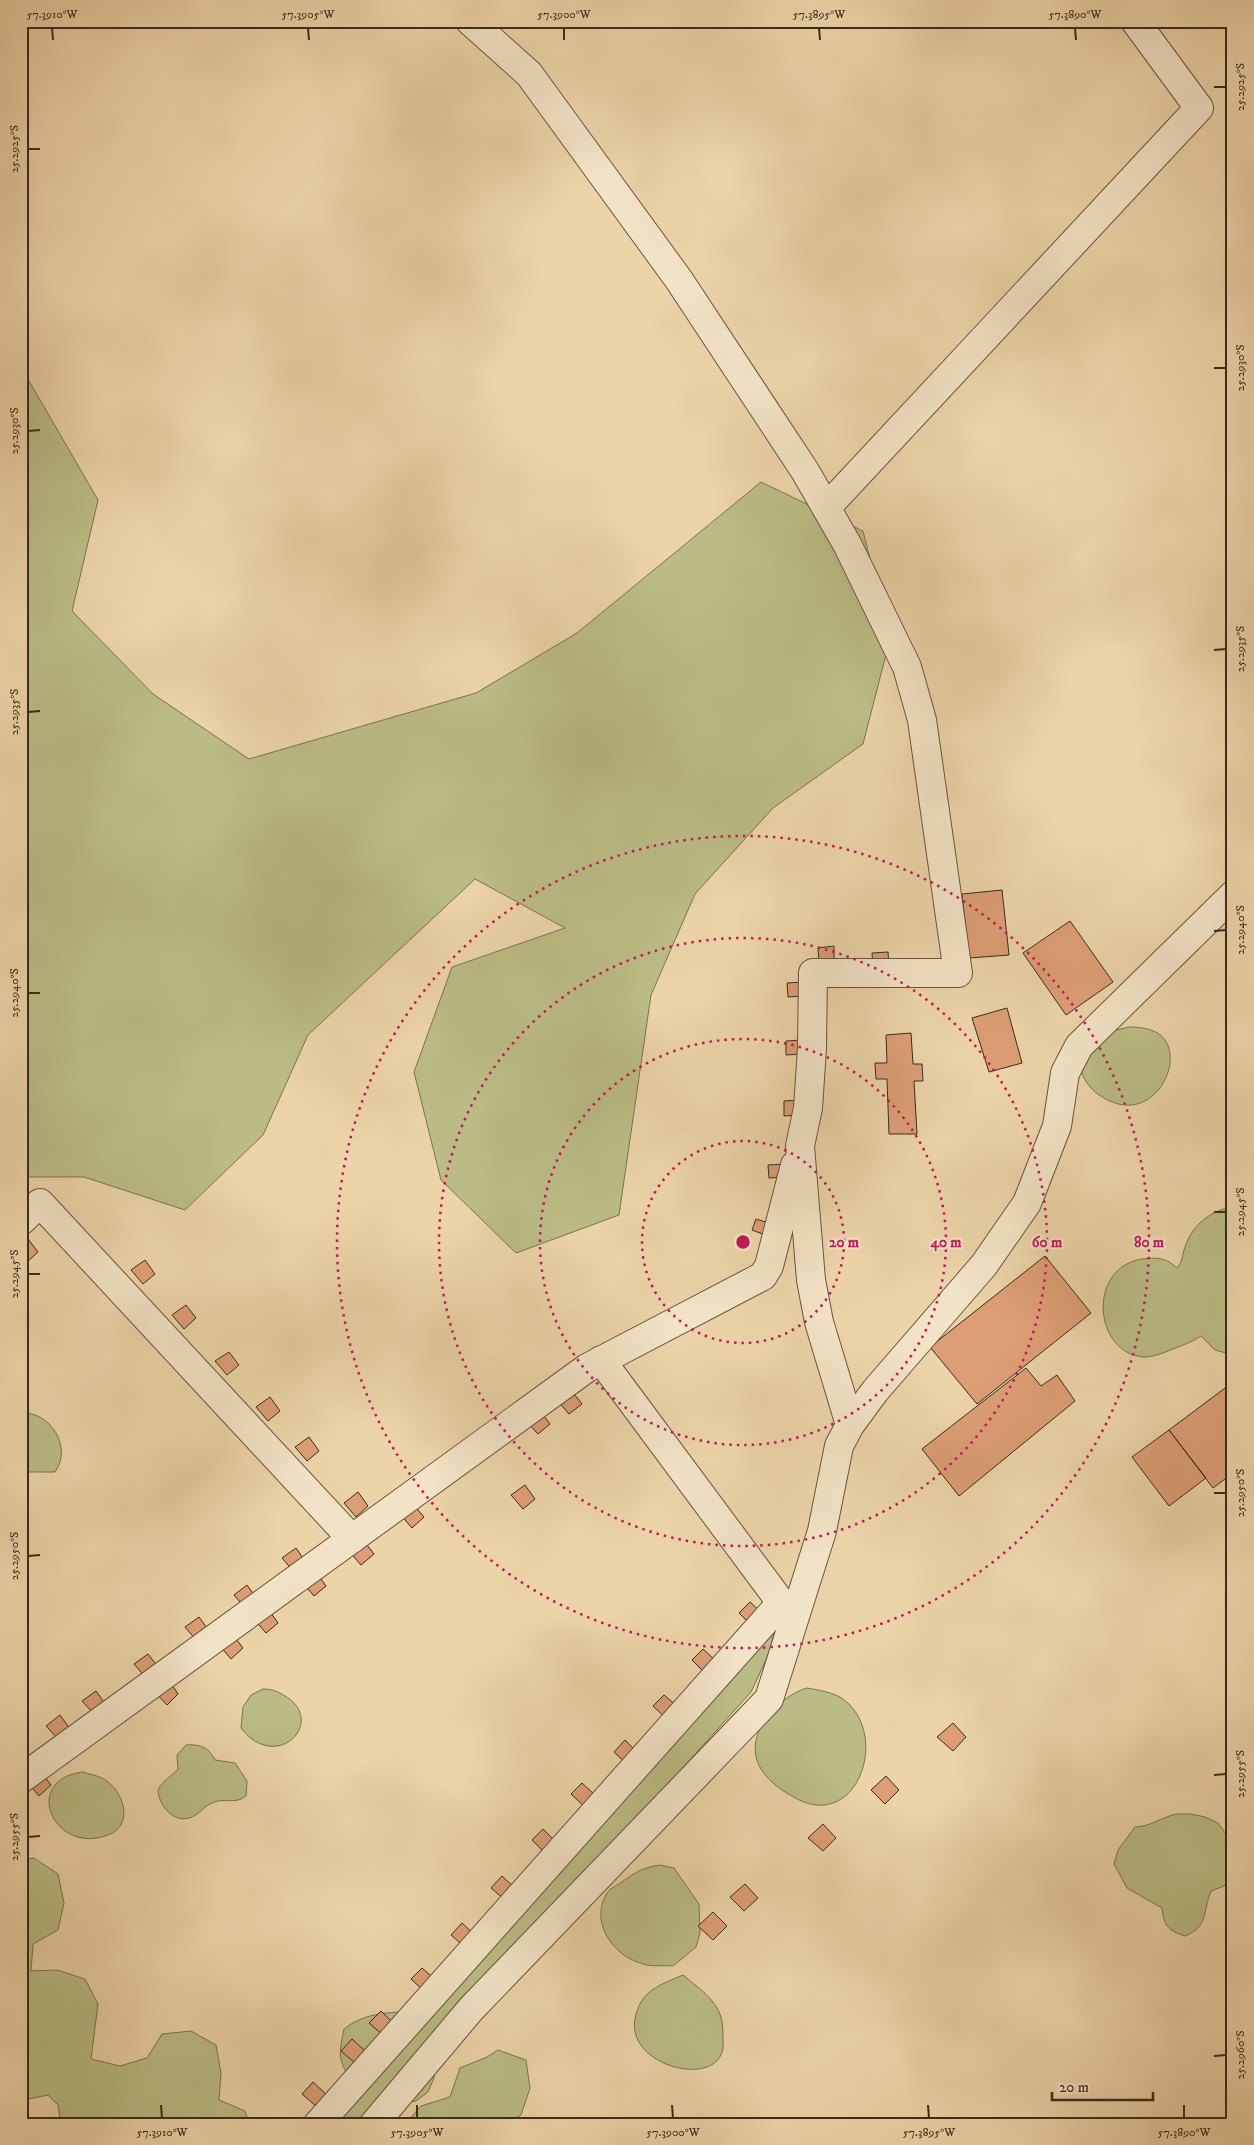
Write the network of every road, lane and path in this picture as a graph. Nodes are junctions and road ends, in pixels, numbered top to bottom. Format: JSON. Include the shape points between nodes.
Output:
{"nodes":[{"id":1,"x":470,"y":21,"type":"edge"},
{"id":2,"x":1135,"y":21,"type":"edge"},
{"id":3,"x":827,"y":508,"type":"junction"},
{"id":4,"x":1233,"y":895,"type":"edge"},
{"id":5,"x":800,"y":1146,"type":"junction"},
{"id":6,"x":21,"y":1222,"type":"edge"},
{"id":7,"x":601,"y":1360,"type":"junction"},
{"id":8,"x":850,"y":1425,"type":"junction"},
{"id":9,"x":352,"y":1539,"type":"junction"},
{"id":10,"x":787,"y":1611,"type":"junction"},
{"id":11,"x":21,"y":1779,"type":"edge"},
{"id":12,"x":318,"y":2124,"type":"edge"},
{"id":13,"x":374,"y":2124,"type":"edge"}],
"edges":[{"from":1,"to":3,"type":"lane","via":[[529,74],[679,280]]},
{"from":2,"to":3,"type":"lane","via":[[1199,108]]},
{"from":3,"to":5,"type":"lane","via":[[907,667],[922,720],[958,973],[813,973],[810,1082]]},
{"from":4,"to":8,"type":"lane","via":[[1079,1046],[1065,1073],[1057,1126],[1027,1204],[984,1265],[875,1391]]},
{"from":5,"to":7,"type":"lane","via":[[769,1266],[763,1276]]},
{"from":5,"to":8,"type":"lane","via":[[811,1280],[819,1322]]},
{"from":6,"to":9,"type":"lane","via":[[40,1203]]},
{"from":7,"to":9,"type":"lane"},
{"from":7,"to":10,"type":"lane"},
{"from":8,"to":10,"type":"lane","via":[[839,1446],[822,1532]]},
{"from":9,"to":11,"type":"lane"},
{"from":10,"to":12,"type":"lane"},
{"from":10,"to":13,"type":"lane","via":[[769,1699],[471,2009]]}]}
